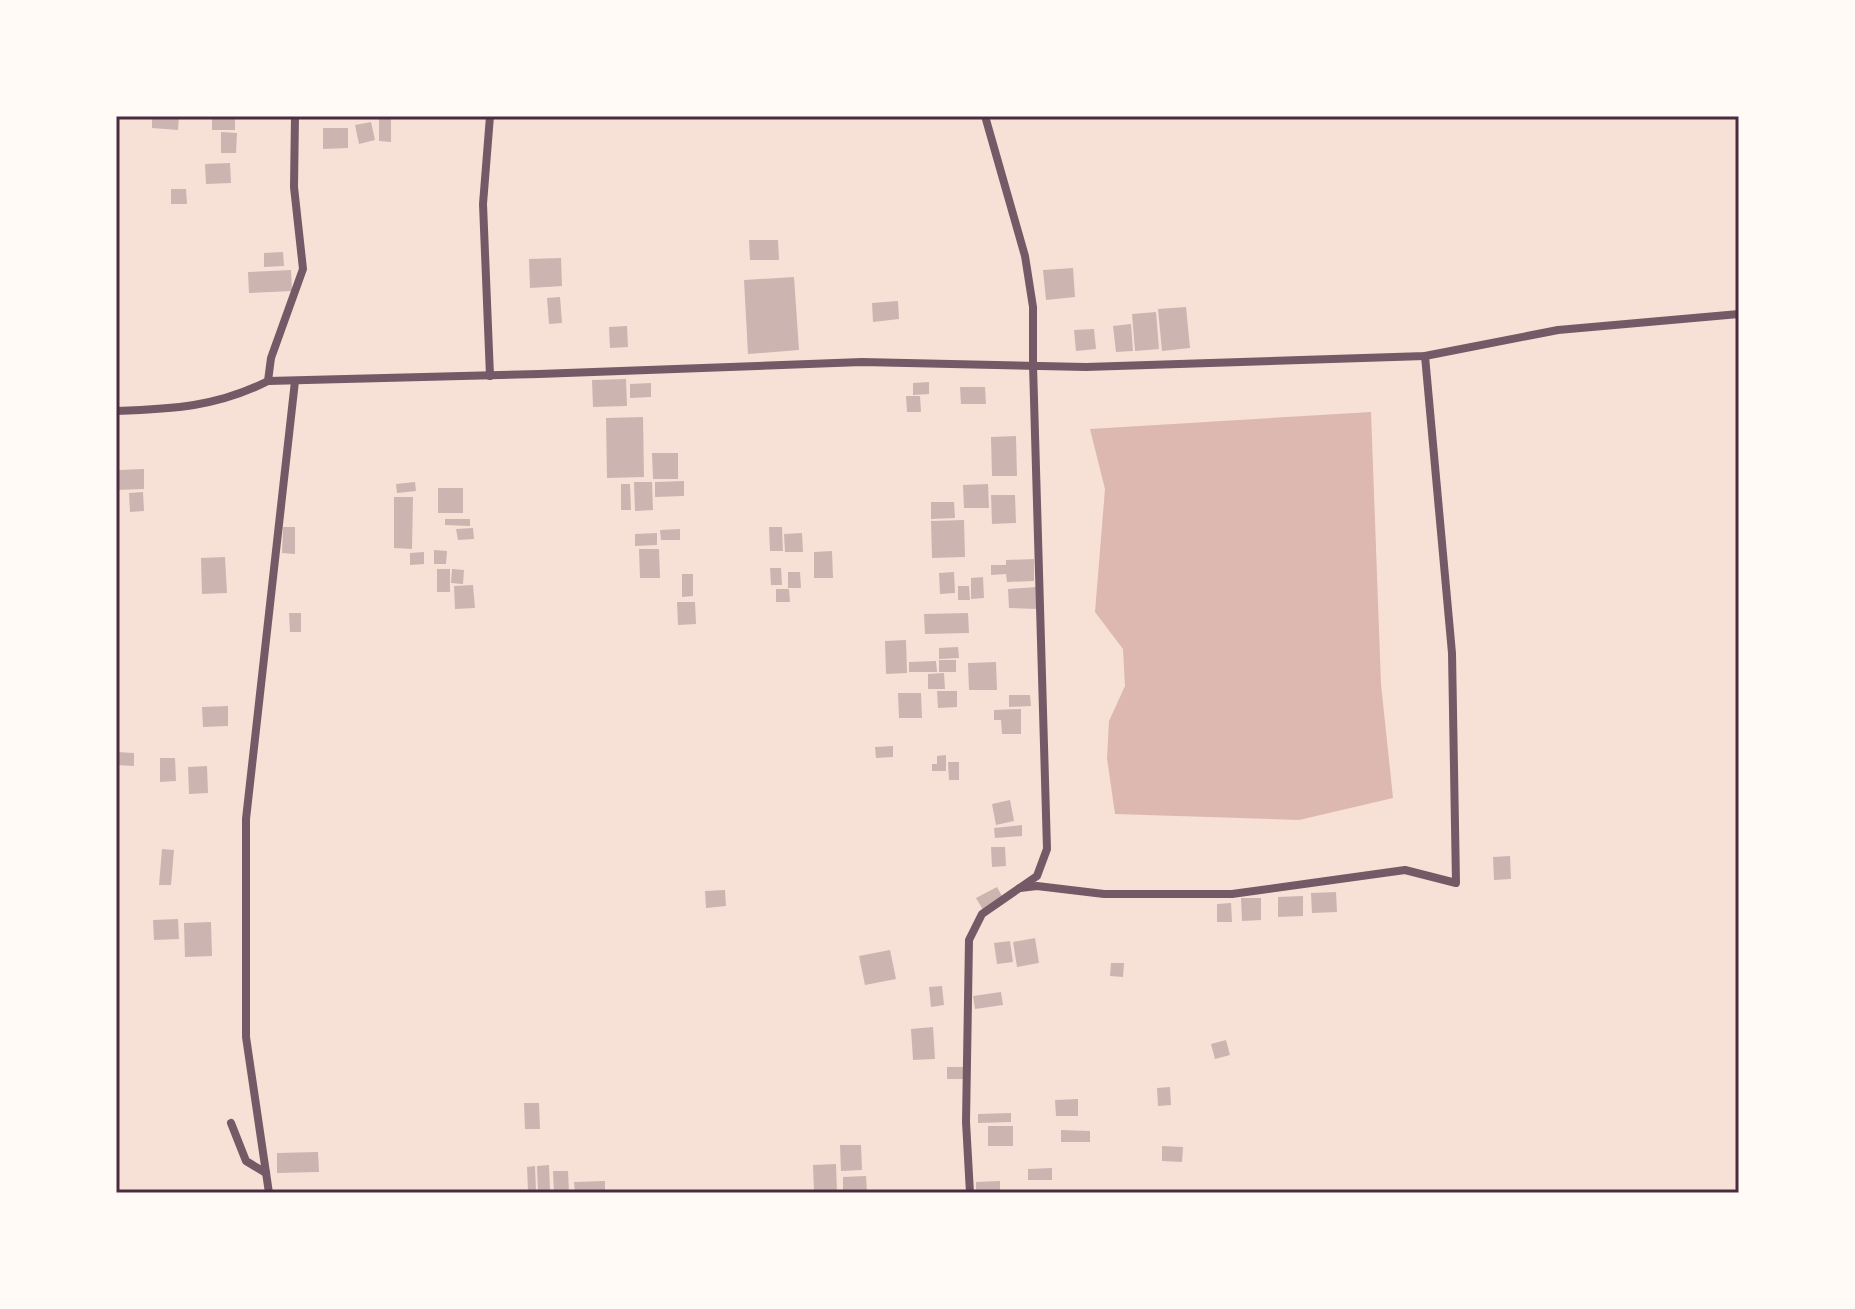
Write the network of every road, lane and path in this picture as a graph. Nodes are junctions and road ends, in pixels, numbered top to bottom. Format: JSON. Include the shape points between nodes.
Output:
{"nodes":[{"id":1,"x":295,"y":116,"type":"edge"},
{"id":2,"x":490,"y":116,"type":"edge"},
{"id":3,"x":985,"y":116,"type":"edge"},
{"id":4,"x":1739,"y":314,"type":"edge"},
{"id":5,"x":1425,"y":356,"type":"junction"},
{"id":6,"x":1033,"y":365,"type":"junction"},
{"id":7,"x":490,"y":376,"type":"junction"},
{"id":8,"x":268,"y":381,"type":"junction"},
{"id":9,"x":295,"y":381,"type":"junction"},
{"id":10,"x":116,"y":411,"type":"edge"},
{"id":11,"x":1019,"y":888,"type":"junction"},
{"id":12,"x":231,"y":1123,"type":"dead end"},
{"id":13,"x":266,"y":1173,"type":"junction"},
{"id":14,"x":269,"y":1193,"type":"edge"},
{"id":15,"x":970,"y":1193,"type":"edge"}],
"edges":[{"from":1,"to":8,"type":"street","via":[[294,187],[303,269]]},
{"from":2,"to":7,"type":"street","via":[[483,204]]},
{"from":3,"to":6,"type":"street","via":[[1025,256],[1033,307]]},
{"from":4,"to":5,"type":"street","via":[[1558,330]]},
{"from":5,"to":6,"type":"street"},
{"from":5,"to":11,"type":"street","via":[[1452,653],[1456,883],[1405,870],[1232,894]]},
{"from":6,"to":7,"type":"street","via":[[862,362]]},
{"from":6,"to":11,"type":"street","via":[[1047,849],[1037,876]]},
{"from":7,"to":9,"type":"street"},
{"from":8,"to":9,"type":"street"},
{"from":8,"to":10,"type":"street","via":[[202,405]]},
{"from":9,"to":13,"type":"street","via":[[246,819],[246,1037]]},
{"from":11,"to":15,"type":"street","via":[[982,914],[969,940]]},
{"from":12,"to":13,"type":"street","via":[[246,1161]]},
{"from":13,"to":14,"type":"street"}]}
